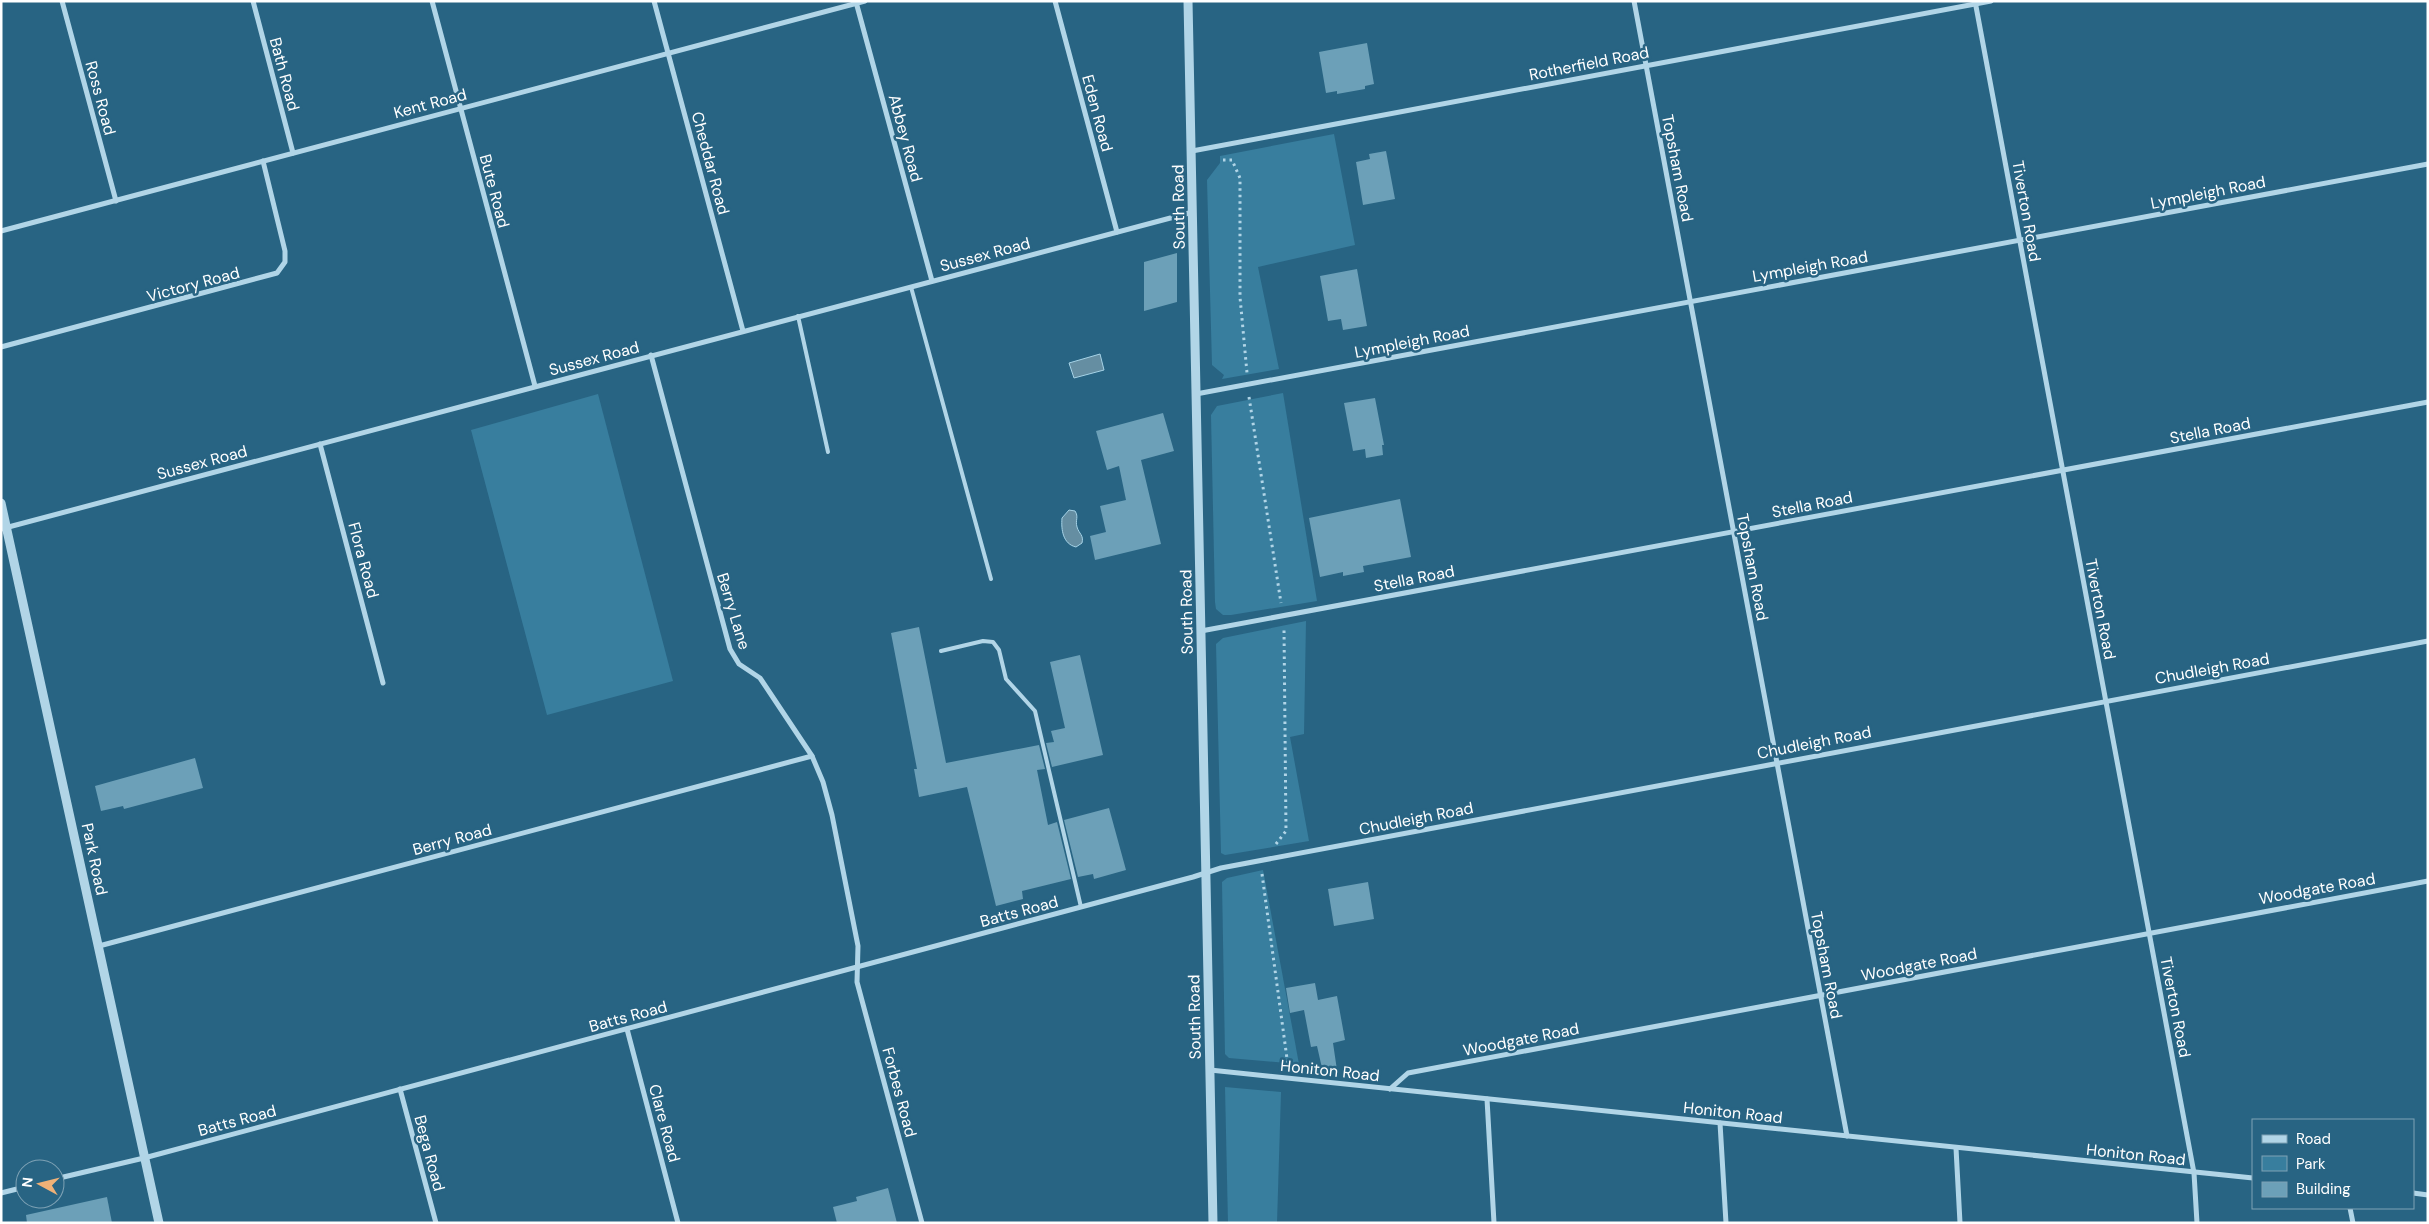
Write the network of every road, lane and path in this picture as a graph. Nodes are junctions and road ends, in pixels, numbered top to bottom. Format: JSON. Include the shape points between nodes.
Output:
{"nodes":[{"id":1,"x":62,"y":1,"type":"edge"},
{"id":2,"x":253,"y":1,"type":"edge"},
{"id":3,"x":432,"y":1,"type":"edge"},
{"id":4,"x":654,"y":1,"type":"edge"},
{"id":5,"x":865,"y":1,"type":"edge"},
{"id":6,"x":1055,"y":1,"type":"edge"},
{"id":7,"x":1188,"y":1,"type":"edge"},
{"id":8,"x":1634,"y":1,"type":"edge"},
{"id":9,"x":1991,"y":1,"type":"edge"},
{"id":10,"x":857,"y":2,"type":"edge"},
{"id":11,"x":1975,"y":3,"type":"edge"},
{"id":12,"x":669,"y":54,"type":"junction"},
{"id":13,"x":1645,"y":65,"type":"junction"},
{"id":14,"x":460,"y":108,"type":"junction"},
{"id":15,"x":1192,"y":152,"type":"junction"},
{"id":16,"x":293,"y":153,"type":"junction"},
{"id":17,"x":263,"y":161,"type":"junction"},
{"id":18,"x":2428,"y":164,"type":"edge"},
{"id":19,"x":116,"y":201,"type":"junction"},
{"id":20,"x":1193,"y":212,"type":"junction"},
{"id":21,"x":1,"y":231,"type":"edge"},
{"id":22,"x":1117,"y":232,"type":"junction"},
{"id":23,"x":2020,"y":240,"type":"junction"},
{"id":24,"x":932,"y":281,"type":"junction"},
{"id":25,"x":911,"y":287,"type":"junction"},
{"id":26,"x":1691,"y":301,"type":"junction"},
{"id":27,"x":798,"y":316,"type":"junction"},
{"id":28,"x":743,"y":331,"type":"junction"},
{"id":29,"x":1,"y":347,"type":"edge"},
{"id":30,"x":651,"y":356,"type":"junction"},
{"id":31,"x":535,"y":386,"type":"junction"},
{"id":32,"x":1196,"y":394,"type":"junction"},
{"id":33,"x":2428,"y":402,"type":"edge"},
{"id":34,"x":320,"y":444,"type":"junction"},
{"id":35,"x":828,"y":452,"type":"dead end"},
{"id":36,"x":2062,"y":470,"type":"junction"},
{"id":37,"x":1,"y":502,"type":"edge"},
{"id":38,"x":4,"y":528,"type":"edge"},
{"id":39,"x":1733,"y":531,"type":"junction"},
{"id":40,"x":991,"y":579,"type":"dead end"},
{"id":41,"x":1201,"y":630,"type":"junction"},
{"id":42,"x":2428,"y":641,"type":"edge"},
{"id":43,"x":941,"y":651,"type":"dead end"},
{"id":44,"x":383,"y":683,"type":"dead end"},
{"id":45,"x":2106,"y":700,"type":"junction"},
{"id":46,"x":812,"y":756,"type":"junction"},
{"id":47,"x":1777,"y":762,"type":"junction"},
{"id":48,"x":1206,"y":873,"type":"junction"},
{"id":49,"x":2428,"y":880,"type":"edge"},
{"id":50,"x":1081,"y":907,"type":"junction"},
{"id":51,"x":2149,"y":932,"type":"junction"},
{"id":52,"x":99,"y":946,"type":"junction"},
{"id":53,"x":859,"y":967,"type":"junction"},
{"id":54,"x":1821,"y":996,"type":"junction"},
{"id":55,"x":627,"y":1029,"type":"junction"},
{"id":56,"x":1210,"y":1070,"type":"junction"},
{"id":57,"x":400,"y":1089,"type":"junction"},
{"id":58,"x":1390,"y":1089,"type":"junction"},
{"id":59,"x":1487,"y":1099,"type":"junction"},
{"id":60,"x":1720,"y":1123,"type":"junction"},
{"id":61,"x":1847,"y":1136,"type":"junction"},
{"id":62,"x":1956,"y":1148,"type":"junction"},
{"id":63,"x":144,"y":1158,"type":"junction"},
{"id":64,"x":2194,"y":1172,"type":"junction"},
{"id":65,"x":65,"y":1177,"type":"edge"},
{"id":66,"x":2252,"y":1178,"type":"edge"},
{"id":67,"x":15,"y":1190,"type":"edge"},
{"id":68,"x":1,"y":1193,"type":"edge"},
{"id":69,"x":2414,"y":1193,"type":"edge"},
{"id":70,"x":2428,"y":1195,"type":"edge"},
{"id":71,"x":2350,"y":1209,"type":"edge"},
{"id":72,"x":159,"y":1223,"type":"edge"},
{"id":73,"x":436,"y":1223,"type":"edge"},
{"id":74,"x":678,"y":1223,"type":"edge"},
{"id":75,"x":922,"y":1223,"type":"edge"},
{"id":76,"x":1213,"y":1223,"type":"edge"},
{"id":77,"x":1494,"y":1223,"type":"edge"},
{"id":78,"x":1726,"y":1223,"type":"edge"},
{"id":79,"x":1960,"y":1223,"type":"edge"},
{"id":80,"x":2197,"y":1223,"type":"edge"},
{"id":81,"x":2353,"y":1223,"type":"edge"}],
"edges":[{"from":1,"to":19,"type":"street","name":"Ross Road"},
{"from":2,"to":16,"type":"street","name":"Bath Road"},
{"from":3,"to":14,"type":"street","name":"Bute Road"},
{"from":4,"to":12,"type":"street","name":"Cheddar Road"},
{"from":5,"to":10,"type":"street","name":"Kent Road"},
{"from":6,"to":22,"type":"street","name":"Eden Road"},
{"from":7,"to":15,"type":"street","name":"South Road"},
{"from":8,"to":13,"type":"street","name":"Topsham Road"},
{"from":9,"to":11,"type":"street","name":"Rotherfield Road"},
{"from":10,"to":12,"type":"street","name":"Kent Road"},
{"from":10,"to":24,"type":"street","name":"Abbey Road"},
{"from":11,"to":13,"type":"street","name":"Rotherfield Road"},
{"from":11,"to":23,"type":"street","name":"Tiverton Road"},
{"from":12,"to":14,"type":"street","name":"Kent Road"},
{"from":12,"to":28,"type":"street","name":"Cheddar Road"},
{"from":13,"to":15,"type":"street","name":"Rotherfield Road"},
{"from":13,"to":26,"type":"street","name":"Topsham Road"},
{"from":14,"to":16,"type":"street","name":"Kent Road"},
{"from":14,"to":31,"type":"street","name":"Bute Road"},
{"from":15,"to":20,"type":"street","name":"South Road"},
{"from":16,"to":17,"type":"street","name":"Kent Road"},
{"from":17,"to":19,"type":"street","name":"Kent Road"},
{"from":17,"to":29,"type":"street","name":"Victory Road","via":[[286,251],[285,262],[277,273]]},
{"from":18,"to":23,"type":"street","name":"Lympleigh Road"},
{"from":19,"to":21,"type":"street","name":"Kent Road"},
{"from":20,"to":22,"type":"street","name":"Sussex Road"},
{"from":20,"to":32,"type":"street","name":"South Road"},
{"from":22,"to":24,"type":"street","name":"Sussex Road"},
{"from":23,"to":26,"type":"street","name":"Lympleigh Road"},
{"from":23,"to":36,"type":"street","name":"Tiverton Road"},
{"from":24,"to":25,"type":"street","name":"Sussex Road"},
{"from":25,"to":27,"type":"street","name":"Sussex Road"},
{"from":25,"to":40,"type":"lane"},
{"from":26,"to":32,"type":"street","name":"Lympleigh Road"},
{"from":26,"to":39,"type":"street","name":"Topsham Road"},
{"from":27,"to":28,"type":"street","name":"Sussex Road"},
{"from":27,"to":35,"type":"lane"},
{"from":28,"to":30,"type":"street","name":"Sussex Road"},
{"from":30,"to":31,"type":"street","name":"Sussex Road"},
{"from":30,"to":46,"type":"street","name":"Berry Lane","via":[[730,649],[738,664],[760,678]]},
{"from":31,"to":34,"type":"street","name":"Sussex Road"},
{"from":32,"to":41,"type":"street","name":"South Road"},
{"from":33,"to":36,"type":"street","name":"Stella Road"},
{"from":34,"to":38,"type":"street","name":"Sussex Road"},
{"from":34,"to":44,"type":"street","name":"Flora Road"},
{"from":36,"to":39,"type":"street","name":"Stella Road"},
{"from":36,"to":45,"type":"street","name":"Tiverton Road"},
{"from":37,"to":38,"type":"street","name":"Park Road"},
{"from":38,"to":52,"type":"street","name":"Park Road"},
{"from":39,"to":41,"type":"street","name":"Stella Road"},
{"from":39,"to":47,"type":"street","name":"Topsham Road"},
{"from":41,"to":48,"type":"street","name":"South Road"},
{"from":42,"to":45,"type":"street","name":"Chudleigh Road"},
{"from":43,"to":50,"type":"lane","via":[[983,641],[993,642],[999,650],[1006,679],[1035,711]]},
{"from":45,"to":47,"type":"street","name":"Chudleigh Road"},
{"from":45,"to":51,"type":"street","name":"Tiverton Road"},
{"from":46,"to":52,"type":"street","name":"Berry Road"},
{"from":46,"to":53,"type":"street","name":"Berry Lane","via":[[832,815],[858,946]]},
{"from":47,"to":48,"type":"street","name":"Chudleigh Road"},
{"from":47,"to":54,"type":"street","name":"Topsham Road"},
{"from":48,"to":50,"type":"street","name":"Batts Road"},
{"from":48,"to":56,"type":"street","name":"South Road"},
{"from":49,"to":51,"type":"street","name":"Woodgate Road"},
{"from":50,"to":53,"type":"street","name":"Batts Road"},
{"from":51,"to":54,"type":"street","name":"Woodgate Road"},
{"from":51,"to":64,"type":"street","name":"Tiverton Road"},
{"from":52,"to":63,"type":"street","name":"Park Road"},
{"from":53,"to":55,"type":"street","name":"Batts Road"},
{"from":53,"to":75,"type":"street","name":"Forbes Road","via":[[857,982]]},
{"from":54,"to":58,"type":"street","name":"Woodgate Road","via":[[1408,1073]]},
{"from":54,"to":61,"type":"street","name":"Topsham Road"},
{"from":55,"to":57,"type":"street","name":"Batts Road"},
{"from":55,"to":74,"type":"street","name":"Clare Road"},
{"from":56,"to":58,"type":"street","name":"Honiton Road"},
{"from":56,"to":76,"type":"street","name":"South Road"},
{"from":57,"to":63,"type":"street","name":"Batts Road"},
{"from":57,"to":73,"type":"street","name":"Bega Road"},
{"from":58,"to":59,"type":"street","name":"Honiton Road"},
{"from":59,"to":60,"type":"street","name":"Honiton Road"},
{"from":59,"to":77,"type":"street"},
{"from":60,"to":61,"type":"street","name":"Honiton Road"},
{"from":60,"to":78,"type":"street"},
{"from":61,"to":62,"type":"street","name":"Honiton Road"},
{"from":62,"to":64,"type":"street","name":"Honiton Road"},
{"from":62,"to":79,"type":"street"},
{"from":63,"to":65,"type":"street","name":"Batts Road"},
{"from":63,"to":72,"type":"street","name":"Park Road"},
{"from":64,"to":66,"type":"street","name":"Honiton Road"},
{"from":64,"to":80,"type":"street","name":"Tiverton Road"},
{"from":67,"to":68,"type":"street"},
{"from":69,"to":70,"type":"street"},
{"from":71,"to":81,"type":"street"}]}
